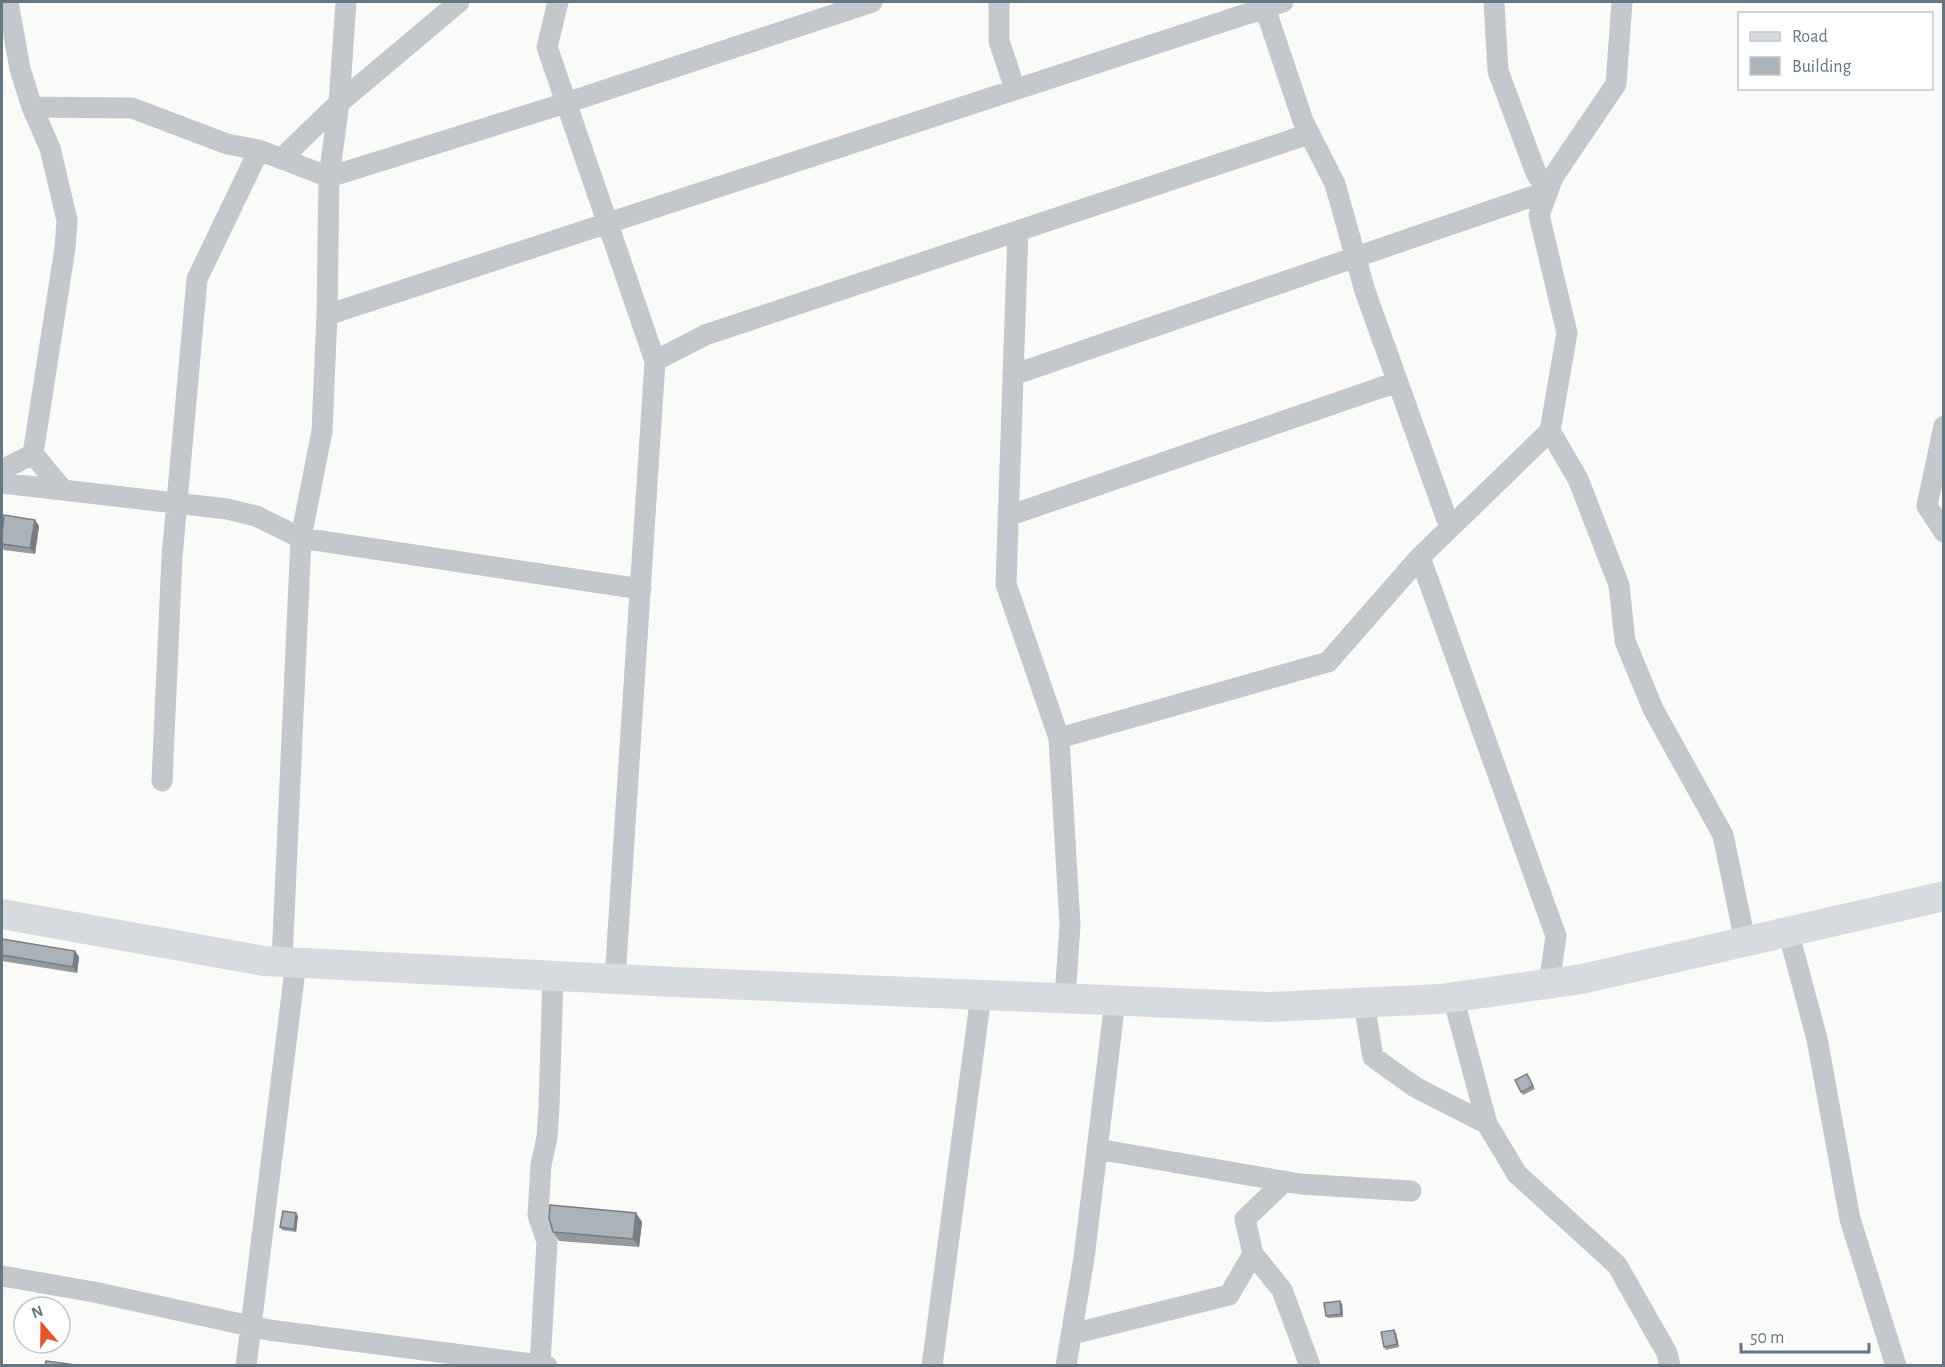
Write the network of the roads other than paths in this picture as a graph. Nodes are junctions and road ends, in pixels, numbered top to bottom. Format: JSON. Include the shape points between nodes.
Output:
{"nodes":[{"id":1,"x":8,"y":2,"type":"edge"},
{"id":2,"x":346,"y":2,"type":"edge"},
{"id":3,"x":459,"y":2,"type":"edge"},
{"id":4,"x":558,"y":2,"type":"edge"},
{"id":5,"x":872,"y":2,"type":"edge"},
{"id":6,"x":999,"y":2,"type":"edge"},
{"id":7,"x":1494,"y":2,"type":"edge"},
{"id":8,"x":1622,"y":2,"type":"edge"},
{"id":9,"x":1270,"y":3,"type":"edge"},
{"id":10,"x":11,"y":70,"type":"edge"},
{"id":11,"x":1014,"y":89,"type":"junction"},
{"id":12,"x":339,"y":103,"type":"junction"},
{"id":13,"x":566,"y":103,"type":"junction"},
{"id":14,"x":32,"y":107,"type":"junction"},
{"id":15,"x":1309,"y":134,"type":"junction"},
{"id":16,"x":259,"y":150,"type":"junction"},
{"id":17,"x":281,"y":159,"type":"junction"},
{"id":18,"x":329,"y":177,"type":"junction"},
{"id":19,"x":1548,"y":191,"type":"junction"},
{"id":20,"x":608,"y":223,"type":"junction"},
{"id":21,"x":1018,"y":231,"type":"junction"},
{"id":22,"x":1355,"y":258,"type":"junction"},
{"id":23,"x":327,"y":315,"type":"junction"},
{"id":24,"x":656,"y":360,"type":"junction"},
{"id":25,"x":1013,"y":375,"type":"junction"},
{"id":26,"x":1397,"y":382,"type":"junction"},
{"id":27,"x":1944,"y":426,"type":"edge"},
{"id":28,"x":1550,"y":431,"type":"junction"},
{"id":29,"x":33,"y":454,"type":"junction"},
{"id":30,"x":2,"y":470,"type":"edge"},
{"id":31,"x":2,"y":483,"type":"edge"},
{"id":32,"x":63,"y":490,"type":"junction"},
{"id":33,"x":176,"y":502,"type":"junction"},
{"id":34,"x":1008,"y":516,"type":"junction"},
{"id":35,"x":1450,"y":528,"type":"junction"},
{"id":36,"x":1944,"y":532,"type":"edge"},
{"id":37,"x":301,"y":538,"type":"junction"},
{"id":38,"x":1420,"y":557,"type":"junction"},
{"id":39,"x":641,"y":589,"type":"junction"},
{"id":40,"x":1059,"y":738,"type":"junction"},
{"id":41,"x":162,"y":781,"type":"dead end"},
{"id":42,"x":1944,"y":896,"type":"edge"},
{"id":43,"x":2,"y":914,"type":"edge"},
{"id":44,"x":1788,"y":931,"type":"junction"},
{"id":45,"x":1745,"y":941,"type":"junction"},
{"id":46,"x":289,"y":962,"type":"junction"},
{"id":47,"x":553,"y":975,"type":"junction"},
{"id":48,"x":615,"y":979,"type":"junction"},
{"id":49,"x":1549,"y":984,"type":"junction"},
{"id":50,"x":981,"y":995,"type":"junction"},
{"id":51,"x":1453,"y":997,"type":"junction"},
{"id":52,"x":1065,"y":999,"type":"junction"},
{"id":53,"x":1115,"y":1000,"type":"junction"},
{"id":54,"x":1364,"y":1003,"type":"junction"},
{"id":55,"x":1487,"y":1124,"type":"junction"},
{"id":56,"x":1097,"y":1149,"type":"junction"},
{"id":57,"x":1285,"y":1181,"type":"junction"},
{"id":58,"x":1411,"y":1191,"type":"dead end"},
{"id":59,"x":1253,"y":1254,"type":"junction"},
{"id":60,"x":2,"y":1276,"type":"edge"},
{"id":61,"x":253,"y":1326,"type":"junction"},
{"id":62,"x":1072,"y":1334,"type":"junction"},
{"id":63,"x":498,"y":1362,"type":"edge"},
{"id":64,"x":1305,"y":1364,"type":"edge"},
{"id":65,"x":246,"y":1365,"type":"edge"},
{"id":66,"x":544,"y":1365,"type":"edge"},
{"id":67,"x":932,"y":1365,"type":"edge"},
{"id":68,"x":1066,"y":1365,"type":"edge"},
{"id":69,"x":1670,"y":1365,"type":"edge"},
{"id":70,"x":1896,"y":1365,"type":"edge"}],
"edges":[{"from":1,"to":10,"type":"street"},
{"from":2,"to":12,"type":"street"},
{"from":3,"to":12,"type":"street"},
{"from":4,"to":13,"type":"street","via":[[547,47]]},
{"from":5,"to":13,"type":"street"},
{"from":6,"to":11,"type":"street","via":[[999,41]]},
{"from":7,"to":19,"type":"street","via":[[1498,71],[1536,173]]},
{"from":8,"to":19,"type":"street","via":[[1616,84],[1553,177]]},
{"from":9,"to":11,"type":"street"},
{"from":9,"to":15,"type":"street"},
{"from":10,"to":14,"type":"street"},
{"from":11,"to":20,"type":"street"},
{"from":12,"to":17,"type":"street"},
{"from":12,"to":18,"type":"street"},
{"from":13,"to":18,"type":"street"},
{"from":13,"to":20,"type":"street"},
{"from":14,"to":16,"type":"street","via":[[132,108],[227,144]]},
{"from":14,"to":29,"type":"street","via":[[50,148],[67,220]]},
{"from":15,"to":21,"type":"street"},
{"from":15,"to":22,"type":"street","via":[[1335,184]]},
{"from":16,"to":17,"type":"street"},
{"from":16,"to":33,"type":"street","via":[[197,279]]},
{"from":17,"to":18,"type":"street"},
{"from":18,"to":23,"type":"street"},
{"from":19,"to":22,"type":"street"},
{"from":19,"to":28,"type":"street","via":[[1539,215],[1567,333]]},
{"from":20,"to":23,"type":"street"},
{"from":20,"to":24,"type":"street"},
{"from":21,"to":24,"type":"street","via":[[705,335]]},
{"from":21,"to":25,"type":"street"},
{"from":22,"to":25,"type":"street"},
{"from":22,"to":26,"type":"street"},
{"from":23,"to":37,"type":"street","via":[[322,430]]},
{"from":24,"to":39,"type":"street"},
{"from":25,"to":34,"type":"street"},
{"from":26,"to":34,"type":"street"},
{"from":26,"to":35,"type":"street"},
{"from":27,"to":36,"type":"street","via":[[1927,506]]},
{"from":28,"to":35,"type":"street"},
{"from":28,"to":45,"type":"street","via":[[1578,479],[1619,585],[1625,641],[1653,709],[1723,835]]},
{"from":29,"to":30,"type":"street"},
{"from":29,"to":32,"type":"street"},
{"from":31,"to":32,"type":"street"},
{"from":32,"to":33,"type":"street"},
{"from":33,"to":37,"type":"street","via":[[256,516]]},
{"from":33,"to":41,"type":"street"},
{"from":34,"to":40,"type":"street","via":[[1006,584]]},
{"from":35,"to":38,"type":"street"},
{"from":37,"to":39,"type":"street"},
{"from":37,"to":46,"type":"street"},
{"from":38,"to":40,"type":"street","via":[[1328,662]]},
{"from":38,"to":49,"type":"street","via":[[1556,936]]},
{"from":39,"to":48,"type":"street"},
{"from":40,"to":52,"type":"street","via":[[1070,925]]},
{"from":42,"to":44,"type":"street"},
{"from":43,"to":46,"type":"street"},
{"from":44,"to":45,"type":"street"},
{"from":44,"to":70,"type":"street","via":[[1817,1039],[1850,1219]]},
{"from":45,"to":49,"type":"street"},
{"from":46,"to":47,"type":"street"},
{"from":46,"to":61,"type":"street"},
{"from":47,"to":48,"type":"street"},
{"from":47,"to":66,"type":"street","via":[[549,1107],[538,1215],[547,1242]]},
{"from":48,"to":50,"type":"street"},
{"from":49,"to":51,"type":"street"},
{"from":50,"to":52,"type":"street"},
{"from":50,"to":67,"type":"street"},
{"from":51,"to":54,"type":"street"},
{"from":51,"to":55,"type":"street"},
{"from":52,"to":53,"type":"street"},
{"from":53,"to":54,"type":"street","via":[[1269,1007]]},
{"from":53,"to":56,"type":"street"},
{"from":54,"to":55,"type":"street","via":[[1373,1057],[1415,1087]]},
{"from":55,"to":69,"type":"street","via":[[1517,1174],[1617,1265]]},
{"from":56,"to":57,"type":"street"},
{"from":56,"to":62,"type":"street"},
{"from":57,"to":58,"type":"street"},
{"from":57,"to":59,"type":"street","via":[[1245,1219]]},
{"from":59,"to":62,"type":"street","via":[[1229,1295]]},
{"from":59,"to":64,"type":"street","via":[[1282,1290]]},
{"from":60,"to":61,"type":"street"},
{"from":61,"to":63,"type":"street"},
{"from":61,"to":65,"type":"street"},
{"from":62,"to":68,"type":"street"},
{"from":63,"to":66,"type":"street"}]}
